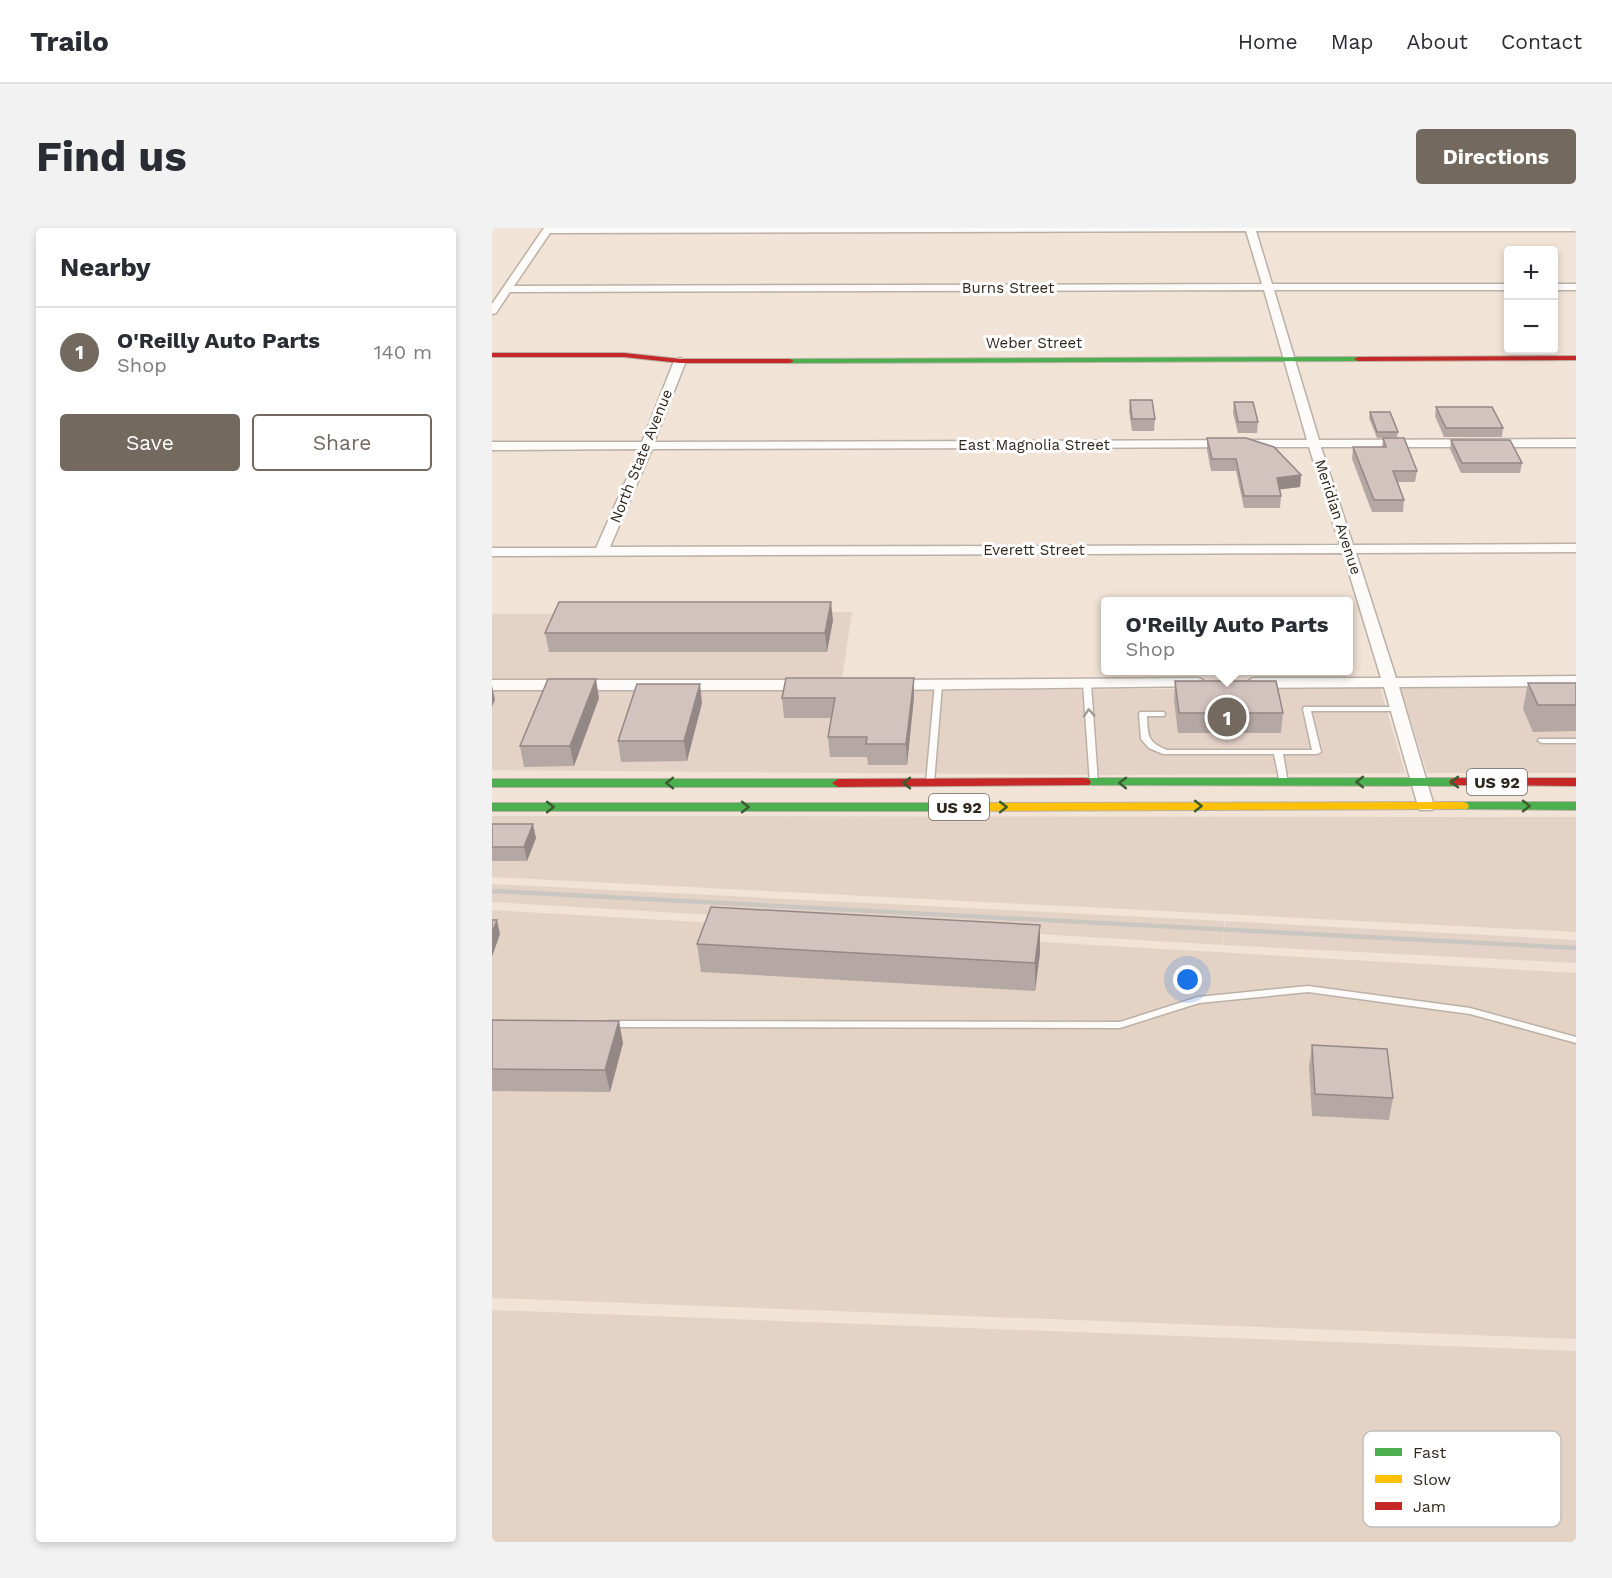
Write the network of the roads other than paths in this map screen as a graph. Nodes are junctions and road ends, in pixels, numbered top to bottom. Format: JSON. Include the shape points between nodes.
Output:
{"nodes":[{"id":1,"x":1250,"y":228,"type":"edge"},
{"id":2,"x":1576,"y":228,"type":"edge"},
{"id":3,"x":548,"y":229,"type":"edge"},
{"id":4,"x":1504,"y":287,"type":"edge"},
{"id":5,"x":1558,"y":287,"type":"edge"},
{"id":6,"x":1576,"y":287,"type":"edge"},
{"id":7,"x":1267,"y":288,"type":"junction"},
{"id":8,"x":507,"y":289,"type":"junction"},
{"id":9,"x":492,"y":311,"type":"edge"},
{"id":10,"x":492,"y":355,"type":"edge"},
{"id":11,"x":1576,"y":358,"type":"edge"},
{"id":12,"x":1289,"y":359,"type":"junction"},
{"id":13,"x":680,"y":360,"type":"junction"},
{"id":14,"x":1576,"y":443,"type":"edge"},
{"id":15,"x":1316,"y":444,"type":"junction"},
{"id":16,"x":647,"y":446,"type":"junction"},
{"id":17,"x":492,"y":447,"type":"edge"},
{"id":18,"x":1348,"y":548,"type":"junction"},
{"id":19,"x":1576,"y":548,"type":"edge"},
{"id":20,"x":492,"y":552,"type":"edge"},
{"id":21,"x":601,"y":552,"type":"junction"},
{"id":22,"x":1576,"y":681,"type":"edge"},
{"id":23,"x":1388,"y":682,"type":"junction"},
{"id":24,"x":1215,"y":683,"type":"edge"},
{"id":25,"x":1238,"y":683,"type":"edge"},
{"id":26,"x":1087,"y":684,"type":"junction"},
{"id":27,"x":492,"y":685,"type":"edge"},
{"id":28,"x":827,"y":685,"type":"edge"},
{"id":29,"x":875,"y":685,"type":"edge"},
{"id":30,"x":938,"y":685,"type":"junction"},
{"id":31,"x":1397,"y":709,"type":"junction"},
{"id":32,"x":1161,"y":714,"type":"dead end"},
{"id":33,"x":1542,"y":741,"type":"dead end"},
{"id":34,"x":1576,"y":741,"type":"edge"},
{"id":35,"x":1278,"y":752,"type":"junction"},
{"id":36,"x":1419,"y":782,"type":"junction"},
{"id":37,"x":492,"y":783,"type":"edge"},
{"id":38,"x":788,"y":783,"type":"junction"},
{"id":39,"x":930,"y":783,"type":"junction"},
{"id":40,"x":1094,"y":783,"type":"junction"},
{"id":41,"x":1284,"y":783,"type":"junction"},
{"id":42,"x":1576,"y":783,"type":"edge"},
{"id":43,"x":1426,"y":806,"type":"junction"},
{"id":44,"x":1576,"y":806,"type":"edge"},
{"id":45,"x":492,"y":807,"type":"edge"},
{"id":46,"x":783,"y":807,"type":"junction"},
{"id":47,"x":596,"y":1024,"type":"edge"},
{"id":48,"x":1576,"y":1040,"type":"edge"}],
"edges":[{"from":1,"to":2,"type":"street"},
{"from":1,"to":3,"type":"street"},
{"from":1,"to":7,"type":"street","name":"Meridian Avenue"},
{"from":3,"to":8,"type":"street"},
{"from":4,"to":7,"type":"street","name":"Burns Street"},
{"from":5,"to":6,"type":"street"},
{"from":7,"to":8,"type":"street","name":"Burns Street"},
{"from":7,"to":12,"type":"street","name":"Meridian Avenue"},
{"from":8,"to":9,"type":"street"},
{"from":10,"to":13,"type":"main road","name":"Weber Street","via":[[624,355]]},
{"from":11,"to":12,"type":"main road","name":"Weber Street"},
{"from":12,"to":13,"type":"main road","name":"Weber Street"},
{"from":12,"to":15,"type":"street","name":"Meridian Avenue"},
{"from":13,"to":16,"type":"street","name":"North State Avenue"},
{"from":14,"to":15,"type":"street","name":"East Magnolia Street"},
{"from":15,"to":16,"type":"street","name":"East Magnolia Street"},
{"from":15,"to":18,"type":"street","name":"Meridian Avenue"},
{"from":16,"to":17,"type":"street","name":"East Magnolia Street"},
{"from":16,"to":21,"type":"street","name":"North State Avenue"},
{"from":18,"to":19,"type":"street","name":"Everett Street"},
{"from":18,"to":21,"type":"street","name":"Everett Street"},
{"from":18,"to":23,"type":"street","name":"Meridian Avenue"},
{"from":20,"to":21,"type":"street","name":"Everett Street"},
{"from":22,"to":23,"type":"street"},
{"from":23,"to":25,"type":"street"},
{"from":23,"to":31,"type":"street","name":"Meridian Avenue"},
{"from":24,"to":26,"type":"street"},
{"from":26,"to":30,"type":"street"},
{"from":40,"to":26,"type":"lane","one_way":true},
{"from":27,"to":28,"type":"street"},
{"from":29,"to":30,"type":"street"},
{"from":30,"to":39,"type":"lane"},
{"from":31,"to":35,"type":"lane","via":[[1307,709],[1317,752]]},
{"from":31,"to":36,"type":"street","name":"Meridian Avenue"},
{"from":32,"to":35,"type":"lane","via":[[1143,714],[1144,740],[1150,747],[1166,752]]},
{"from":33,"to":34,"type":"lane"},
{"from":35,"to":41,"type":"lane"},
{"from":36,"to":41,"type":"main road","number":"US 92","one_way":true},
{"from":42,"to":36,"type":"main road","number":"US 92","one_way":true},
{"from":36,"to":43,"type":"street","name":"Meridian Avenue"},
{"from":38,"to":37,"type":"main road","number":"US 92","one_way":true},
{"from":39,"to":38,"type":"main road","number":"US 92","one_way":true},
{"from":38,"to":46,"type":"main road"},
{"from":39,"to":40,"type":"main road","number":"US 92"},
{"from":41,"to":40,"type":"main road","number":"US 92","one_way":true},
{"from":43,"to":44,"type":"main road","number":"US 92","one_way":true},
{"from":46,"to":43,"type":"main road","number":"US 92","one_way":true},
{"from":45,"to":46,"type":"main road","number":"US 92","one_way":true},
{"from":47,"to":48,"type":"lane","via":[[1120,1025],[1198,1000],[1308,989],[1470,1011]]}]}
